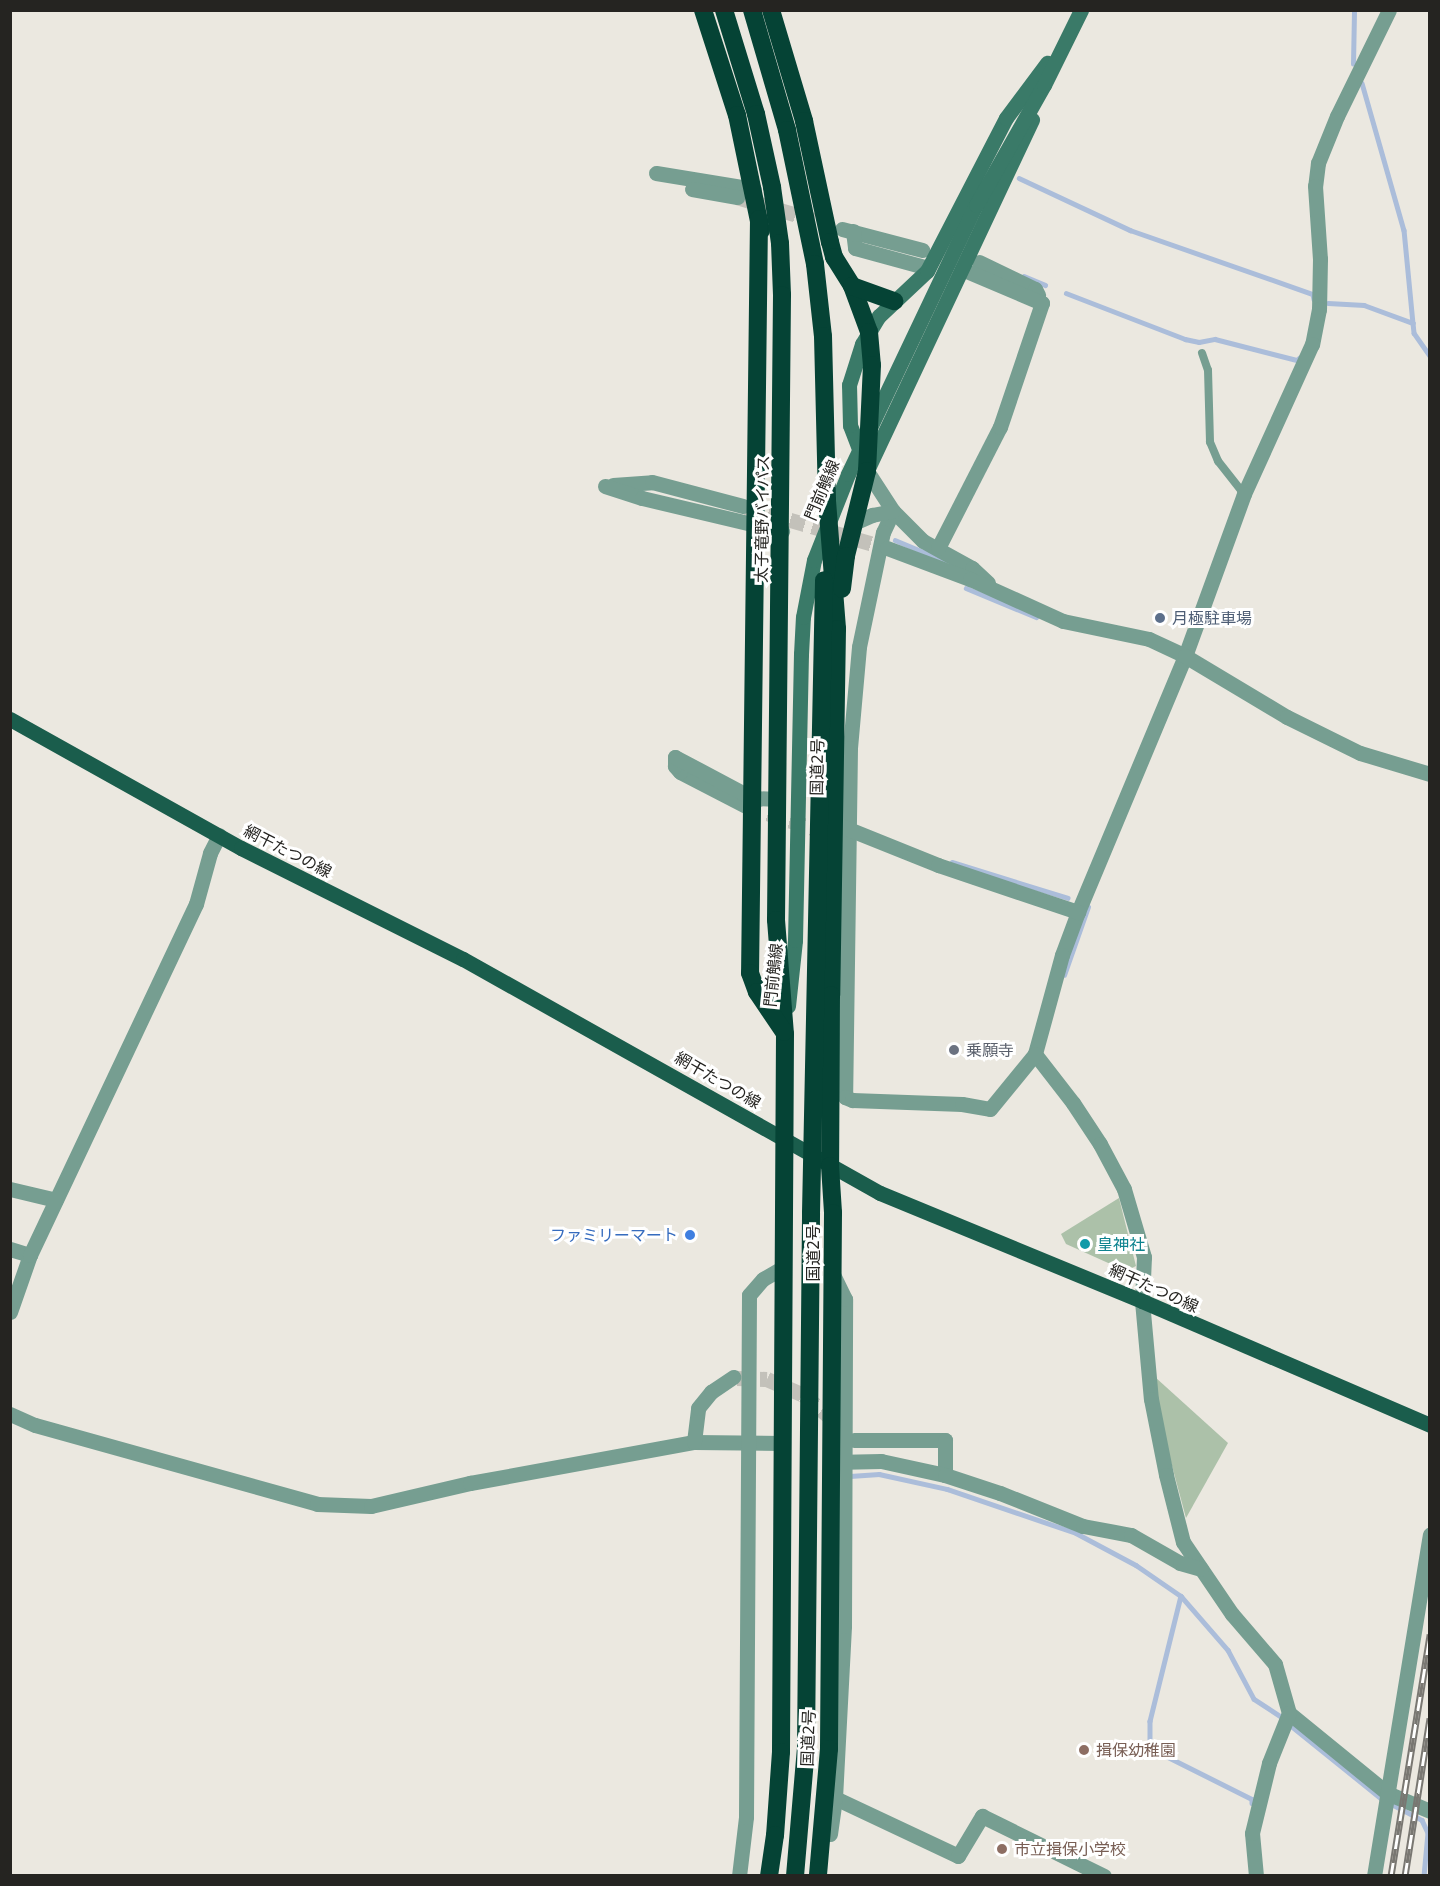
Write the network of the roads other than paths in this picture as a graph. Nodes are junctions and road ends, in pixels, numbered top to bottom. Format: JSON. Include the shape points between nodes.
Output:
{"nodes":[{"id":1,"x":703,"y":10,"type":"edge"},
{"id":2,"x":724,"y":10,"type":"edge"},
{"id":3,"x":752,"y":10,"type":"edge"},
{"id":4,"x":771,"y":10,"type":"edge"},
{"id":5,"x":1081,"y":10,"type":"edge"},
{"id":6,"x":1389,"y":10,"type":"edge"},
{"id":7,"x":1070,"y":32,"type":"junction"},
{"id":8,"x":1044,"y":85,"type":"junction"},
{"id":9,"x":754,"y":189,"type":"junction"},
{"id":10,"x":737,"y":197,"type":"tunnel mouth"},
{"id":11,"x":759,"y":219,"type":"junction"},
{"id":12,"x":922,"y":250,"type":"dead end"},
{"id":13,"x":978,"y":262,"type":"dead end"},
{"id":14,"x":928,"y":268,"type":"junction"},
{"id":15,"x":962,"y":269,"type":"junction"},
{"id":16,"x":852,"y":286,"type":"junction"},
{"id":17,"x":894,"y":301,"type":"junction"},
{"id":18,"x":1042,"y":303,"type":"junction"},
{"id":19,"x":869,"y":332,"type":"junction"},
{"id":20,"x":1202,"y":352,"type":"dead end"},
{"id":21,"x":783,"y":360,"type":"junction"},
{"id":22,"x":867,"y":471,"type":"junction"},
{"id":23,"x":1244,"y":494,"type":"junction"},
{"id":24,"x":827,"y":501,"type":"junction"},
{"id":25,"x":743,"y":507,"type":"tunnel mouth"},
{"id":26,"x":893,"y":511,"type":"junction"},
{"id":27,"x":854,"y":523,"type":"junction"},
{"id":28,"x":755,"y":524,"type":"junction"},
{"id":29,"x":782,"y":531,"type":"junction"},
{"id":30,"x":887,"y":548,"type":"tunnel mouth"},
{"id":31,"x":938,"y":548,"type":"junction"},
{"id":32,"x":997,"y":591,"type":"junction"},
{"id":33,"x":837,"y":630,"type":"junction"},
{"id":34,"x":1185,"y":657,"type":"junction"},
{"id":35,"x":10,"y":719,"type":"edge"},
{"id":36,"x":843,"y":750,"type":"junction"},
{"id":37,"x":1430,"y":774,"type":"edge"},
{"id":38,"x":778,"y":798,"type":"junction"},
{"id":39,"x":749,"y":802,"type":"junction"},
{"id":40,"x":842,"y":826,"type":"junction"},
{"id":41,"x":219,"y":835,"type":"junction"},
{"id":42,"x":856,"y":842,"type":"dead end"},
{"id":43,"x":938,"y":865,"type":"junction"},
{"id":44,"x":1078,"y":912,"type":"junction"},
{"id":45,"x":839,"y":990,"type":"junction"},
{"id":46,"x":785,"y":1034,"type":"junction"},
{"id":47,"x":1035,"y":1054,"type":"junction"},
{"id":48,"x":785,"y":1142,"type":"junction"},
{"id":49,"x":830,"y":1166,"type":"junction"},
{"id":50,"x":10,"y":1190,"type":"edge"},
{"id":51,"x":56,"y":1200,"type":"junction"},
{"id":52,"x":10,"y":1249,"type":"edge"},
{"id":53,"x":30,"y":1255,"type":"junction"},
{"id":54,"x":784,"y":1267,"type":"junction"},
{"id":55,"x":1142,"y":1301,"type":"junction"},
{"id":56,"x":10,"y":1312,"type":"edge"},
{"id":57,"x":733,"y":1377,"type":"tunnel mouth"},
{"id":58,"x":10,"y":1414,"type":"edge"},
{"id":59,"x":1430,"y":1425,"type":"edge"},
{"id":60,"x":854,"y":1440,"type":"dead end"},
{"id":61,"x":694,"y":1442,"type":"junction"},
{"id":62,"x":748,"y":1443,"type":"junction"},
{"id":63,"x":783,"y":1443,"type":"junction"},
{"id":64,"x":838,"y":1462,"type":"junction"},
{"id":65,"x":945,"y":1475,"type":"junction"},
{"id":66,"x":1430,"y":1535,"type":"edge"},
{"id":67,"x":1201,"y":1569,"type":"junction"},
{"id":68,"x":1287,"y":1719,"type":"junction"},
{"id":69,"x":1388,"y":1793,"type":"junction"},
{"id":70,"x":835,"y":1798,"type":"junction"},
{"id":71,"x":1430,"y":1811,"type":"edge"},
{"id":72,"x":739,"y":1875,"type":"edge"},
{"id":73,"x":770,"y":1875,"type":"edge"},
{"id":74,"x":795,"y":1875,"type":"edge"},
{"id":75,"x":818,"y":1875,"type":"edge"},
{"id":76,"x":824,"y":1875,"type":"edge"},
{"id":77,"x":1104,"y":1875,"type":"edge"},
{"id":78,"x":1256,"y":1875,"type":"edge"},
{"id":79,"x":1374,"y":1875,"type":"edge"}],
"edges":[{"from":1,"to":9,"type":"highway","via":[[731,95]]},
{"from":2,"to":21,"type":"highway","name":"太子竜野バイパス","via":[[756,114],[772,187],[780,243]]},
{"from":3,"to":24,"type":"highway","via":[[787,130],[815,264],[823,347]]},
{"from":4,"to":16,"type":"highway","via":[[804,121],[834,257]]},
{"from":5,"to":7,"type":"main road","name":"門前鵤線"},
{"from":6,"to":23,"type":"street","via":[[1318,163],[1319,309],[1312,344]]},
{"from":7,"to":8,"type":"main road","name":"門前鵤線"},
{"from":7,"to":14,"type":"main road","via":[[1006,118]]},
{"from":8,"to":15,"type":"main road","via":[[1025,138]]},
{"from":8,"to":46,"type":"main road","name":"門前鵤線","via":[[976,205],[836,501],[814,560],[803,617],[795,940]]},
{"from":9,"to":10,"type":"street","via":[[656,173],[665,184]]},
{"from":9,"to":11,"type":"highway"},
{"from":11,"to":21,"type":"highway"},
{"from":11,"to":28,"type":"highway"},
{"from":12,"to":14,"type":"street","via":[[848,230],[855,248]]},
{"from":13,"to":18,"type":"street","via":[[1035,289]]},
{"from":14,"to":17,"type":"main road"},
{"from":15,"to":18,"type":"street"},
{"from":15,"to":22,"type":"main road"},
{"from":16,"to":17,"type":"highway"},
{"from":16,"to":19,"type":"highway"},
{"from":17,"to":19,"type":"main road"},
{"from":18,"to":31,"type":"street","via":[[1000,427]]},
{"from":19,"to":22,"type":"highway","via":[[872,365]]},
{"from":20,"to":23,"type":"lane","via":[[1208,370],[1210,442],[1218,461]]},
{"from":21,"to":29,"type":"highway","name":"太子竜野バイパス"},
{"from":22,"to":26,"type":"street"},
{"from":22,"to":27,"type":"highway"},
{"from":23,"to":34,"type":"street"},
{"from":24,"to":33,"type":"highway"},
{"from":24,"to":74,"type":"highway","via":[[820,672],[806,1749]]},
{"from":25,"to":28,"type":"street","via":[[652,482],[604,486]]},
{"from":26,"to":27,"type":"street"},
{"from":26,"to":31,"type":"street","via":[[923,542]]},
{"from":26,"to":36,"type":"street","via":[[883,532]]},
{"from":27,"to":33,"type":"highway"},
{"from":28,"to":29,"type":"street"},
{"from":28,"to":39,"type":"highway"},
{"from":29,"to":38,"type":"highway","name":"太子竜野バイパス"},
{"from":30,"to":32,"type":"street"},
{"from":31,"to":32,"type":"street","via":[[972,568]]},
{"from":32,"to":34,"type":"street","via":[[1063,621],[1149,639]]},
{"from":33,"to":36,"type":"highway","name":"国道2号"},
{"from":34,"to":37,"type":"street","via":[[1287,717],[1360,753]]},
{"from":34,"to":44,"type":"street"},
{"from":35,"to":41,"type":"main road","name":"網干たつの線"},
{"from":36,"to":40,"type":"highway","name":"国道2号"},
{"from":38,"to":39,"type":"street"},
{"from":38,"to":46,"type":"highway","name":"太子竜野バイパス","via":[[776,920]]},
{"from":39,"to":46,"type":"highway","via":[[750,973],[757,992]]},
{"from":40,"to":43,"type":"street"},
{"from":40,"to":45,"type":"highway","name":"国道2号"},
{"from":41,"to":48,"type":"main road","name":"網干たつの線","via":[[463,959],[747,1116]]},
{"from":41,"to":51,"type":"street","via":[[196,904]]},
{"from":42,"to":43,"type":"street","via":[[923,871]]},
{"from":43,"to":44,"type":"street"},
{"from":44,"to":47,"type":"street"},
{"from":45,"to":47,"type":"street","via":[[846,1097],[852,1100],[962,1104],[990,1109]]},
{"from":45,"to":49,"type":"highway","name":"国道2号"},
{"from":46,"to":48,"type":"highway","name":"国道2号"},
{"from":47,"to":55,"type":"street","via":[[1090,1128],[1124,1189],[1144,1257]]},
{"from":48,"to":49,"type":"main road","name":"網干たつの線"},
{"from":48,"to":54,"type":"highway","name":"国道2号"},
{"from":49,"to":55,"type":"main road","name":"網干たつの線","via":[[880,1193]]},
{"from":49,"to":64,"type":"highway","name":"国道2号"},
{"from":50,"to":51,"type":"street"},
{"from":51,"to":53,"type":"street"},
{"from":52,"to":53,"type":"street"},
{"from":53,"to":56,"type":"street"},
{"from":54,"to":62,"type":"street","via":[[763,1279],[749,1295]]},
{"from":54,"to":63,"type":"highway","name":"国道2号"},
{"from":55,"to":59,"type":"main road","name":"網干たつの線"},
{"from":55,"to":67,"type":"street","via":[[1151,1398],[1166,1475],[1183,1542]]},
{"from":57,"to":61,"type":"street","via":[[711,1392],[698,1408]]},
{"from":58,"to":61,"type":"street","via":[[35,1425],[317,1504],[371,1506],[470,1483]]},
{"from":60,"to":65,"type":"street","via":[[945,1440]]},
{"from":61,"to":62,"type":"street"},
{"from":62,"to":63,"type":"street"},
{"from":62,"to":72,"type":"street","via":[[746,1817]]},
{"from":63,"to":73,"type":"highway","name":"国道2号","via":[[781,1752]]},
{"from":64,"to":65,"type":"street","via":[[881,1461]]},
{"from":64,"to":70,"type":"street","via":[[844,1626]]},
{"from":64,"to":75,"type":"highway","name":"国道2号","via":[[829,1749]]},
{"from":65,"to":67,"type":"street","via":[[1083,1526],[1131,1535],[1180,1563]]},
{"from":66,"to":69,"type":"street"},
{"from":67,"to":68,"type":"street","via":[[1232,1614],[1275,1664]]},
{"from":68,"to":69,"type":"street"},
{"from":68,"to":78,"type":"street","via":[[1269,1763],[1252,1833]]},
{"from":69,"to":71,"type":"street"},
{"from":69,"to":79,"type":"street"},
{"from":70,"to":76,"type":"street"},
{"from":70,"to":77,"type":"street","via":[[958,1856],[982,1816]]}]}
